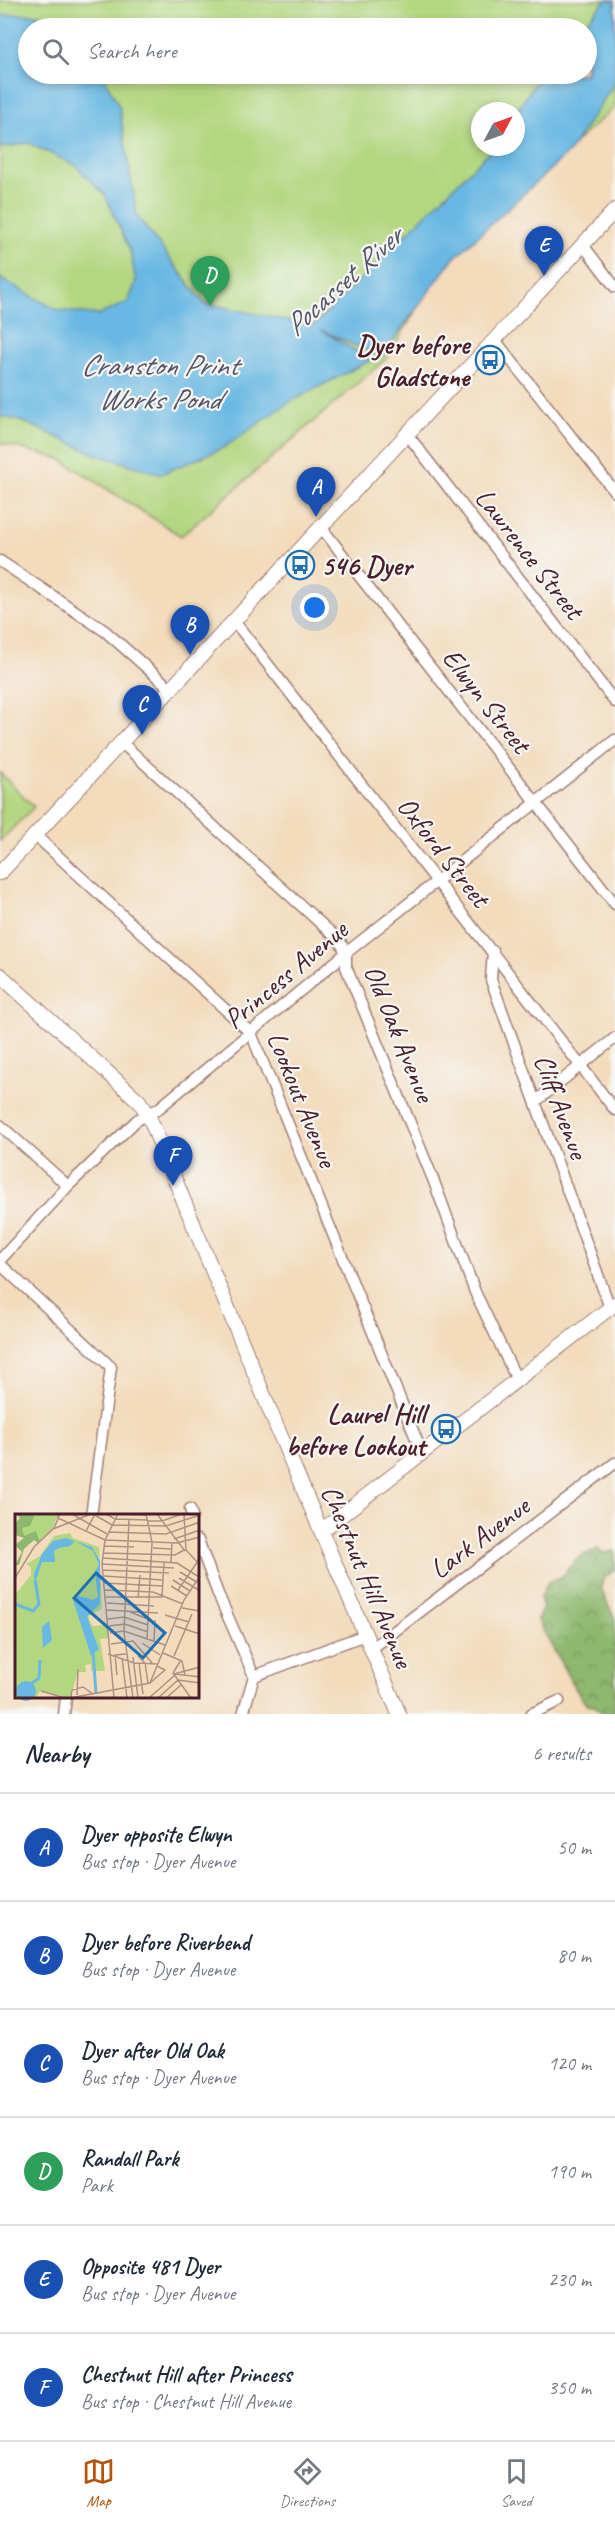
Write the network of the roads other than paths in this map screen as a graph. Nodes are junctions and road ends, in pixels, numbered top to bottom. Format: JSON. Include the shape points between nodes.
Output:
{"nodes":[{"id":1,"x":615,"y":210,"type":"edge"},
{"id":2,"x":583,"y":244,"type":"junction"},
{"id":3,"x":615,"y":287,"type":"edge"},
{"id":4,"x":495,"y":340,"type":"junction"},
{"id":5,"x":407,"y":434,"type":"junction"},
{"id":6,"x":615,"y":492,"type":"edge"},
{"id":7,"x":321,"y":526,"type":"junction"},
{"id":8,"x":0,"y":561,"type":"edge"},
{"id":9,"x":234,"y":621,"type":"junction"},
{"id":10,"x":171,"y":689,"type":"junction"},
{"id":11,"x":615,"y":702,"type":"edge"},
{"id":12,"x":615,"y":740,"type":"edge"},
{"id":13,"x":122,"y":743,"type":"junction"},
{"id":14,"x":537,"y":804,"type":"junction"},
{"id":15,"x":36,"y":836,"type":"junction"},
{"id":16,"x":0,"y":873,"type":"edge"},
{"id":17,"x":436,"y":881,"type":"junction"},
{"id":18,"x":615,"y":904,"type":"edge"},
{"id":19,"x":493,"y":951,"type":"junction"},
{"id":20,"x":346,"y":953,"type":"junction"},
{"id":21,"x":0,"y":975,"type":"edge"},
{"id":22,"x":251,"y":1033,"type":"junction"},
{"id":23,"x":615,"y":1038,"type":"edge"},
{"id":24,"x":580,"y":1066,"type":"junction"},
{"id":25,"x":535,"y":1102,"type":"junction"},
{"id":26,"x":615,"y":1110,"type":"edge"},
{"id":27,"x":148,"y":1114,"type":"junction"},
{"id":28,"x":0,"y":1125,"type":"edge"},
{"id":29,"x":68,"y":1186,"type":"junction"},
{"id":30,"x":0,"y":1262,"type":"edge"},
{"id":31,"x":612,"y":1306,"type":"edge"},
{"id":32,"x":517,"y":1380,"type":"junction"},
{"id":33,"x":422,"y":1453,"type":"junction"},
{"id":34,"x":615,"y":1463,"type":"edge"},
{"id":35,"x":91,"y":1514,"type":"edge"},
{"id":36,"x":321,"y":1531,"type":"junction"},
{"id":37,"x":200,"y":1545,"type":"edge"},
{"id":38,"x":365,"y":1635,"type":"junction"},
{"id":39,"x":371,"y":1649,"type":"junction"},
{"id":40,"x":254,"y":1676,"type":"junction"},
{"id":41,"x":66,"y":1699,"type":"edge"},
{"id":42,"x":559,"y":1701,"type":"dead end"},
{"id":43,"x":64,"y":1714,"type":"edge"},
{"id":44,"x":243,"y":1714,"type":"edge"},
{"id":45,"x":399,"y":1714,"type":"edge"},
{"id":46,"x":531,"y":1714,"type":"edge"}],
"edges":[{"from":1,"to":2,"type":"street"},
{"from":2,"to":3,"type":"street"},
{"from":2,"to":4,"type":"street"},
{"from":4,"to":5,"type":"street"},
{"from":4,"to":6,"type":"street"},
{"from":5,"to":7,"type":"street"},
{"from":5,"to":11,"type":"street","name":"Lawrence Street"},
{"from":7,"to":9,"type":"street"},
{"from":7,"to":14,"type":"street","name":"Elwyn Street"},
{"from":8,"to":10,"type":"street","via":[[105,631]]},
{"from":9,"to":10,"type":"street"},
{"from":9,"to":17,"type":"street","name":"Oxford Street"},
{"from":10,"to":13,"type":"street"},
{"from":12,"to":14,"type":"street","name":"Princess Avenue"},
{"from":13,"to":15,"type":"street"},
{"from":13,"to":20,"type":"street","name":"Old Oak Avenue","via":[[340,941]]},
{"from":14,"to":17,"type":"street","name":"Princess Avenue"},
{"from":14,"to":18,"type":"street","name":"Elwyn Street"},
{"from":15,"to":16,"type":"street"},
{"from":15,"to":22,"type":"street","name":"Lookout Avenue"},
{"from":17,"to":19,"type":"street","name":"Oxford Street"},
{"from":17,"to":20,"type":"street","name":"Princess Avenue"},
{"from":19,"to":24,"type":"street","name":"Oxford Street"},
{"from":19,"to":25,"type":"street","name":"Cliff Avenue","via":[[491,980]]},
{"from":20,"to":22,"type":"street","name":"Princess Avenue"},
{"from":20,"to":32,"type":"street","name":"Old Oak Avenue","via":[[346,967],[475,1292]]},
{"from":21,"to":27,"type":"street","name":"Chestnut Hill Avenue","via":[[139,1101]]},
{"from":22,"to":27,"type":"street","name":"Princess Avenue"},
{"from":22,"to":33,"type":"street","name":"Lookout Avenue"},
{"from":23,"to":24,"type":"street"},
{"from":24,"to":25,"type":"street"},
{"from":24,"to":26,"type":"street","name":"Oxford Street"},
{"from":25,"to":31,"type":"street","name":"Cliff Avenue"},
{"from":27,"to":29,"type":"street","name":"Princess Avenue"},
{"from":27,"to":36,"type":"street","name":"Chestnut Hill Avenue"},
{"from":28,"to":29,"type":"street"},
{"from":29,"to":30,"type":"street","name":"Princess Avenue"},
{"from":30,"to":35,"type":"street","via":[[111,1367]]},
{"from":31,"to":32,"type":"street"},
{"from":32,"to":33,"type":"street"},
{"from":33,"to":36,"type":"street"},
{"from":34,"to":39,"type":"street","name":"Lark Avenue"},
{"from":36,"to":38,"type":"street","name":"Chestnut Hill Avenue"},
{"from":37,"to":40,"type":"street"},
{"from":38,"to":39,"type":"street","name":"Chestnut Hill Avenue"},
{"from":38,"to":40,"type":"street"},
{"from":39,"to":45,"type":"street","name":"Chestnut Hill Avenue"},
{"from":40,"to":44,"type":"street"},
{"from":41,"to":43,"type":"street"},
{"from":42,"to":46,"type":"street"}]}
